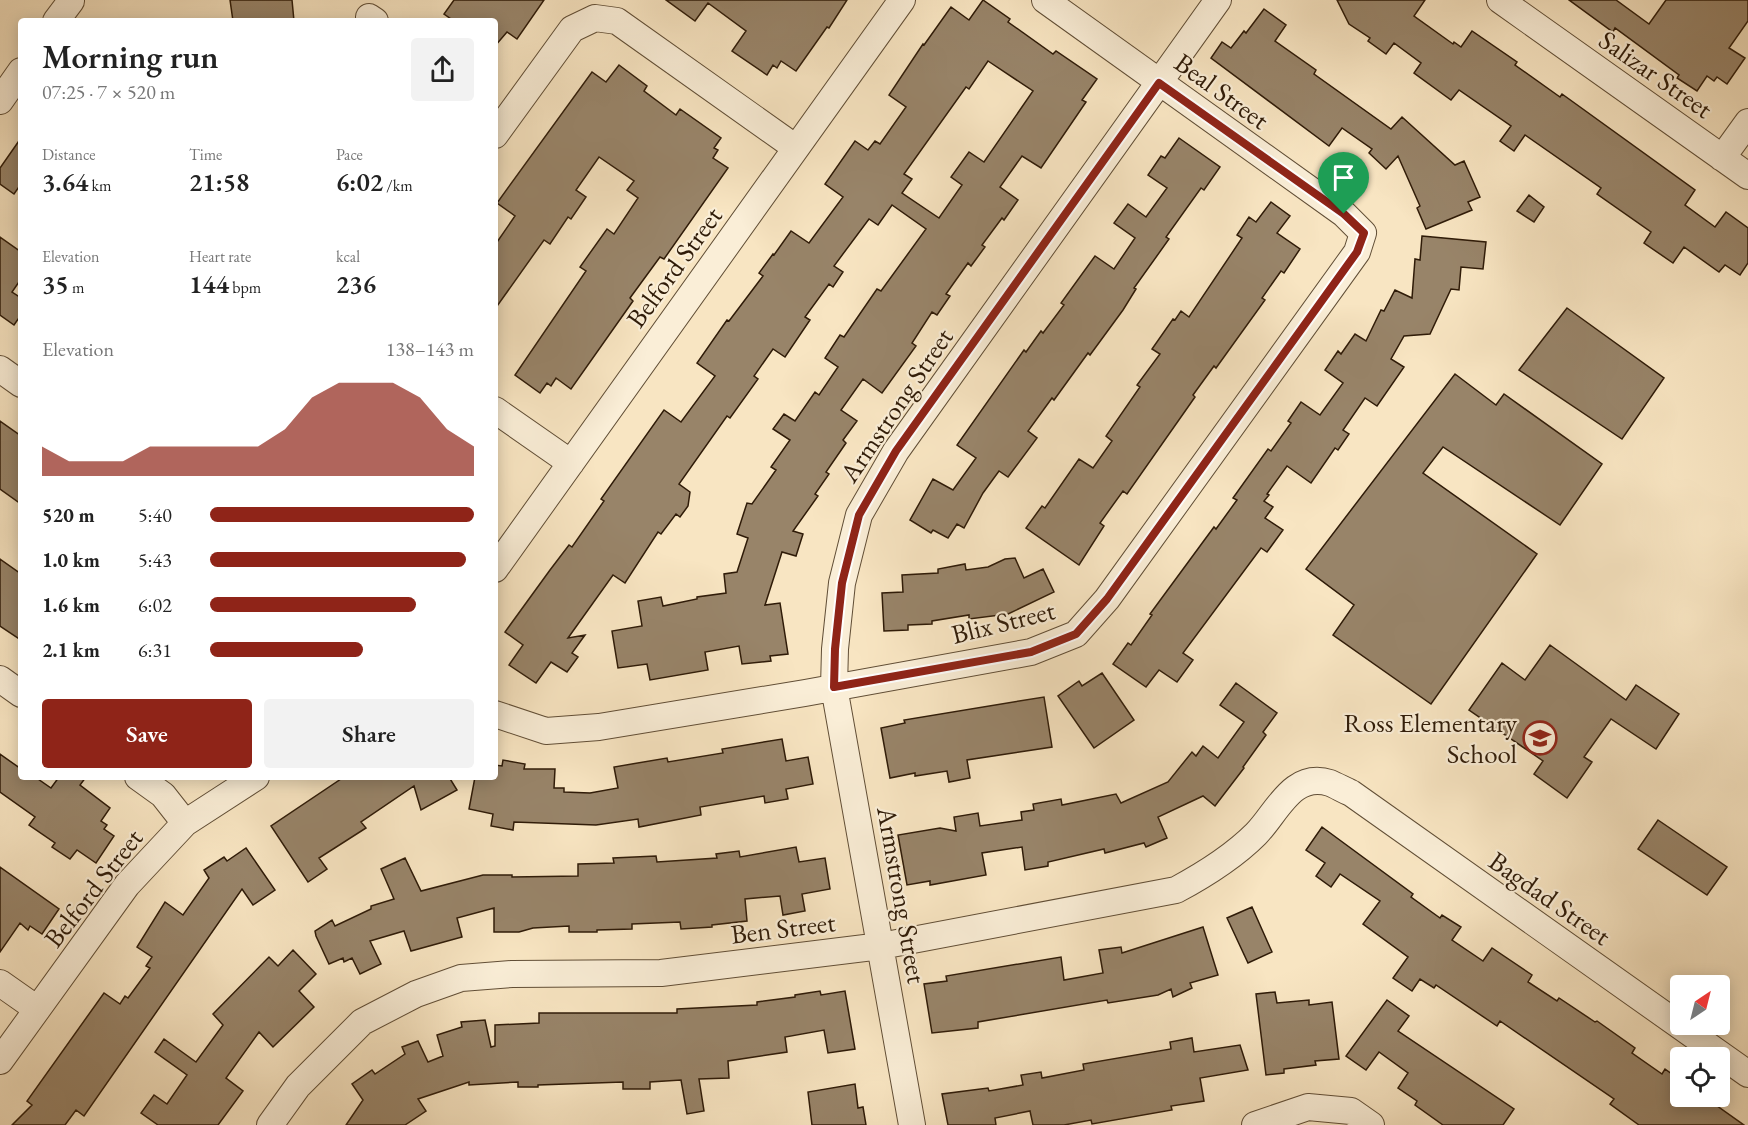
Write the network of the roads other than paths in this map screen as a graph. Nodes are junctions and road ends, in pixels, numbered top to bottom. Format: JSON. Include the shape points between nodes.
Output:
{"nodes":[{"id":1,"x":902,"y":0,"type":"edge"},
{"id":2,"x":1045,"y":0,"type":"edge"},
{"id":3,"x":1218,"y":0,"type":"edge"},
{"id":4,"x":1516,"y":5,"type":"edge"},
{"id":5,"x":15,"y":70,"type":"edge"},
{"id":6,"x":1159,"y":83,"type":"junction"},
{"id":7,"x":0,"y":100,"type":"edge"},
{"id":8,"x":500,"y":118,"type":"edge"},
{"id":9,"x":1748,"y":122,"type":"edge"},
{"id":10,"x":796,"y":148,"type":"junction"},
{"id":11,"x":1722,"y":158,"type":"junction"},
{"id":12,"x":1748,"y":176,"type":"edge"},
{"id":13,"x":1364,"y":233,"type":"joint"},
{"id":14,"x":0,"y":369,"type":"edge"},
{"id":15,"x":18,"y":382,"type":"edge"},
{"id":16,"x":498,"y":412,"type":"edge"},
{"id":17,"x":571,"y":463,"type":"junction"},
{"id":18,"x":498,"y":565,"type":"edge"},
{"id":19,"x":0,"y":680,"type":"edge"},
{"id":20,"x":834,"y":687,"type":"junction"},
{"id":21,"x":18,"y":692,"type":"edge"},
{"id":22,"x":498,"y":715,"type":"edge"},
{"id":23,"x":142,"y":780,"type":"edge"},
{"id":24,"x":251,"y":780,"type":"edge"},
{"id":25,"x":1313,"y":782,"type":"joint"},
{"id":26,"x":185,"y":823,"type":"junction"},
{"id":27,"x":881,"y":946,"type":"junction"},
{"id":28,"x":0,"y":983,"type":"edge"},
{"id":29,"x":37,"y":1009,"type":"junction"},
{"id":30,"x":0,"y":1061,"type":"edge"},
{"id":31,"x":1748,"y":1074,"type":"edge"},
{"id":32,"x":270,"y":1125,"type":"edge"},
{"id":33,"x":912,"y":1125,"type":"edge"},
{"id":34,"x":1255,"y":1125,"type":"edge"},
{"id":35,"x":1371,"y":1125,"type":"edge"}],
"edges":[{"from":1,"to":10,"type":"street","name":"Belford Street"},
{"from":2,"to":6,"type":"street","name":"Beal Street"},
{"from":3,"to":6,"type":"street","name":"Armstrong Street"},
{"from":4,"to":11,"type":"street","name":"Salizar Street"},
{"from":5,"to":7,"type":"street"},
{"from":6,"to":13,"type":"street","name":"Beal Street","via":[[1344,214]]},
{"from":6,"to":20,"type":"street","name":"Armstrong Street","via":[[896,451],[859,515],[842,583]]},
{"from":8,"to":10,"type":"street","via":[[572,28],[595,18],[606,19],[617,21]]},
{"from":9,"to":11,"type":"street"},
{"from":10,"to":17,"type":"street","name":"Belford Street"},
{"from":11,"to":12,"type":"street","name":"Salizar Street"},
{"from":13,"to":20,"type":"street","name":"Blix Street","via":[[1357,252],[1107,599],[1076,634],[1031,652]]},
{"from":14,"to":15,"type":"street"},
{"from":16,"to":17,"type":"street"},
{"from":17,"to":18,"type":"street","name":"Belford Street"},
{"from":19,"to":21,"type":"street"},
{"from":20,"to":22,"type":"street","name":"Blix Street","via":[[599,727],[546,731]]},
{"from":20,"to":27,"type":"street","name":"Armstrong Street"},
{"from":23,"to":26,"type":"street","via":[[163,795]]},
{"from":24,"to":26,"type":"street","name":"Belford Street"},
{"from":25,"to":27,"type":"street","name":"Ben Street","via":[[1296,787],[1256,834],[1176,890]]},
{"from":25,"to":31,"type":"street","name":"Bagdad Street","via":[[1329,783],[1351,793]]},
{"from":26,"to":29,"type":"street","name":"Belford Street","via":[[127,885]]},
{"from":27,"to":32,"type":"street","name":"Ben Street","via":[[661,973],[461,978],[416,994],[362,1022],[298,1086]]},
{"from":27,"to":33,"type":"street","name":"Armstrong Street"},
{"from":28,"to":29,"type":"street"},
{"from":29,"to":30,"type":"street","name":"Belford Street"},
{"from":34,"to":35,"type":"street","via":[[1308,1107],[1351,1111]]}]}
